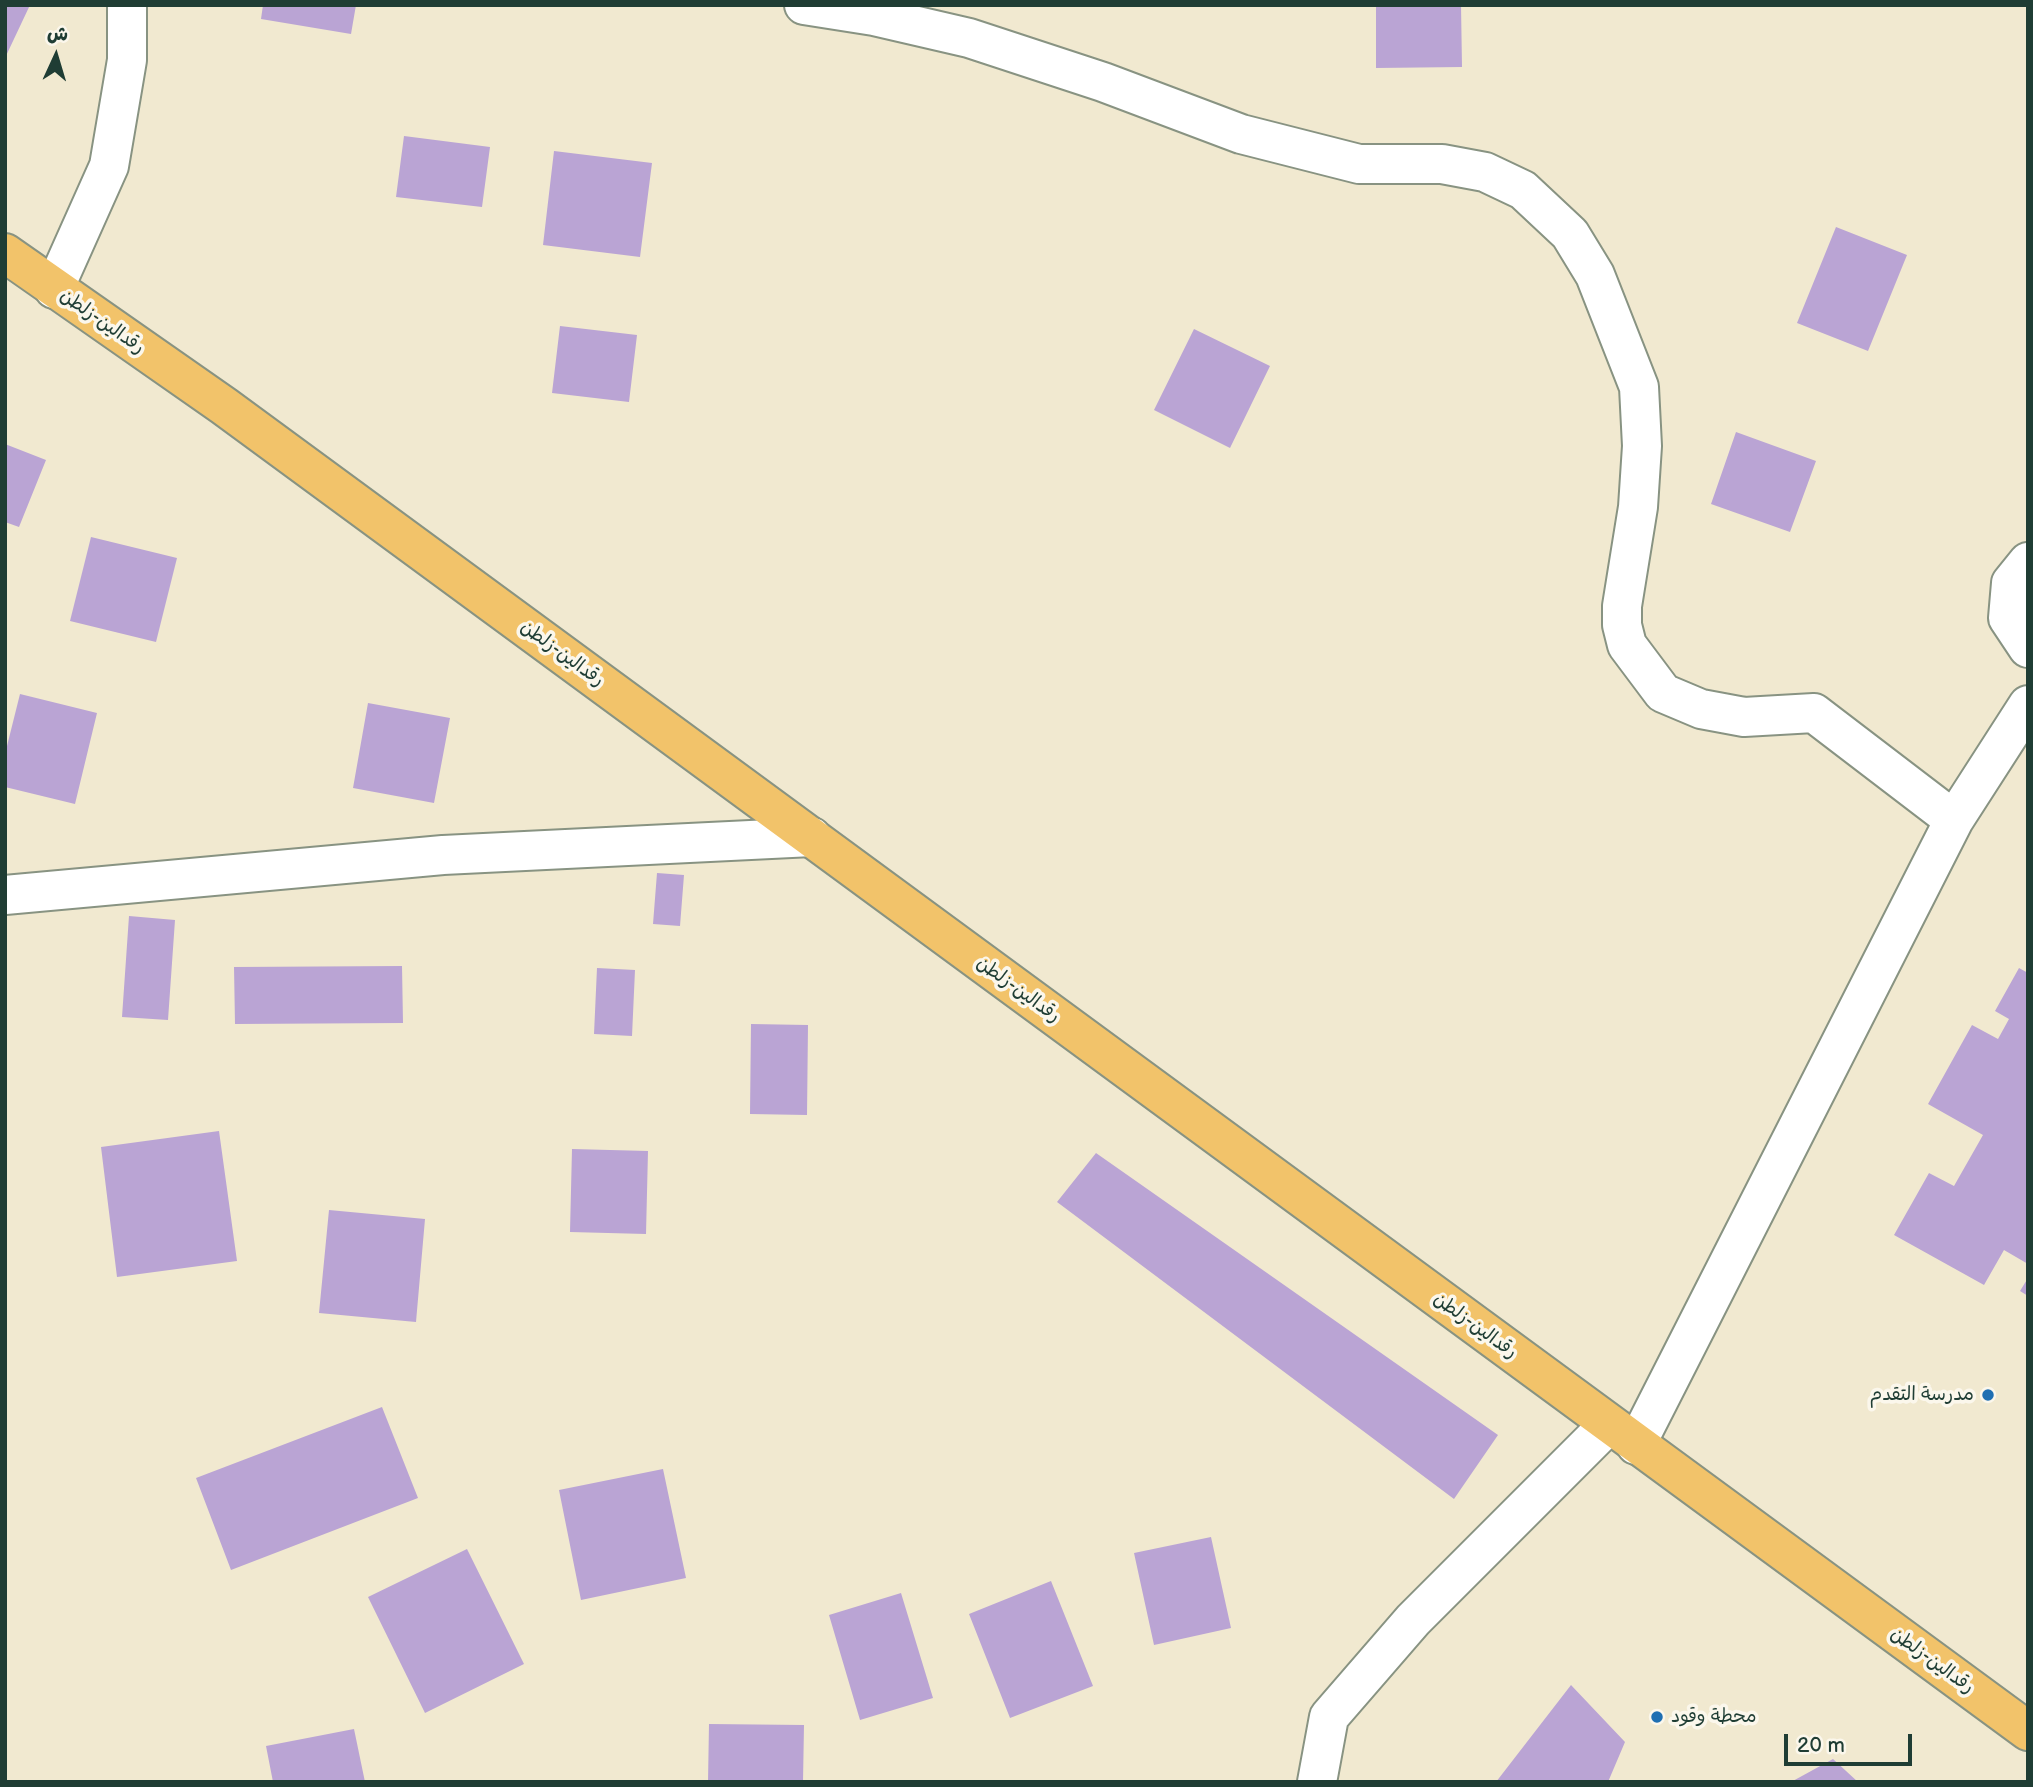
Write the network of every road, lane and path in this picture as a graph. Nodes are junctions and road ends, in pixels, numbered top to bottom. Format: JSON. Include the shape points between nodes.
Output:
{"nodes":[{"id":1,"x":127,"y":5,"type":"edge"},
{"id":2,"x":804,"y":5,"type":"edge"},
{"id":3,"x":5,"y":253,"type":"edge"},
{"id":4,"x":54,"y":289,"type":"junction"},
{"id":5,"x":2028,"y":562,"type":"edge"},
{"id":6,"x":2028,"y":648,"type":"edge"},
{"id":7,"x":2028,"y":705,"type":"edge"},
{"id":8,"x":1954,"y":820,"type":"junction"},
{"id":9,"x":811,"y":837,"type":"junction"},
{"id":10,"x":5,"y":895,"type":"edge"},
{"id":11,"x":1622,"y":1435,"type":"junction"},
{"id":12,"x":2028,"y":1731,"type":"edge"},
{"id":13,"x":1317,"y":1782,"type":"edge"}],
"edges":[{"from":1,"to":4,"type":"street","via":[[127,60],[108,166]]},
{"from":2,"to":8,"type":"street","via":[[970,38],[1241,134],[1359,164],[1442,164],[1485,172],[1523,190],[1570,234],[1595,275],[1639,387],[1642,446],[1638,507],[1622,606],[1626,645],[1663,693],[1701,709],[1744,717],[1814,713]]},
{"from":3,"to":4,"type":"main road","name":"رقدالين-زلطن"},
{"from":4,"to":9,"type":"main road","name":"رقدالين-زلطن","via":[[224,407]]},
{"from":5,"to":6,"type":"street","via":[[2011,583],[2008,618]]},
{"from":7,"to":8,"type":"street"},
{"from":8,"to":11,"type":"street"},
{"from":9,"to":10,"type":"street","via":[[443,855]]},
{"from":9,"to":11,"type":"main road","name":"رقدالين-زلطن"},
{"from":11,"to":12,"type":"main road","name":"رقدالين-زلطن"},
{"from":11,"to":13,"type":"street","via":[[1413,1620],[1329,1717]]}]}
